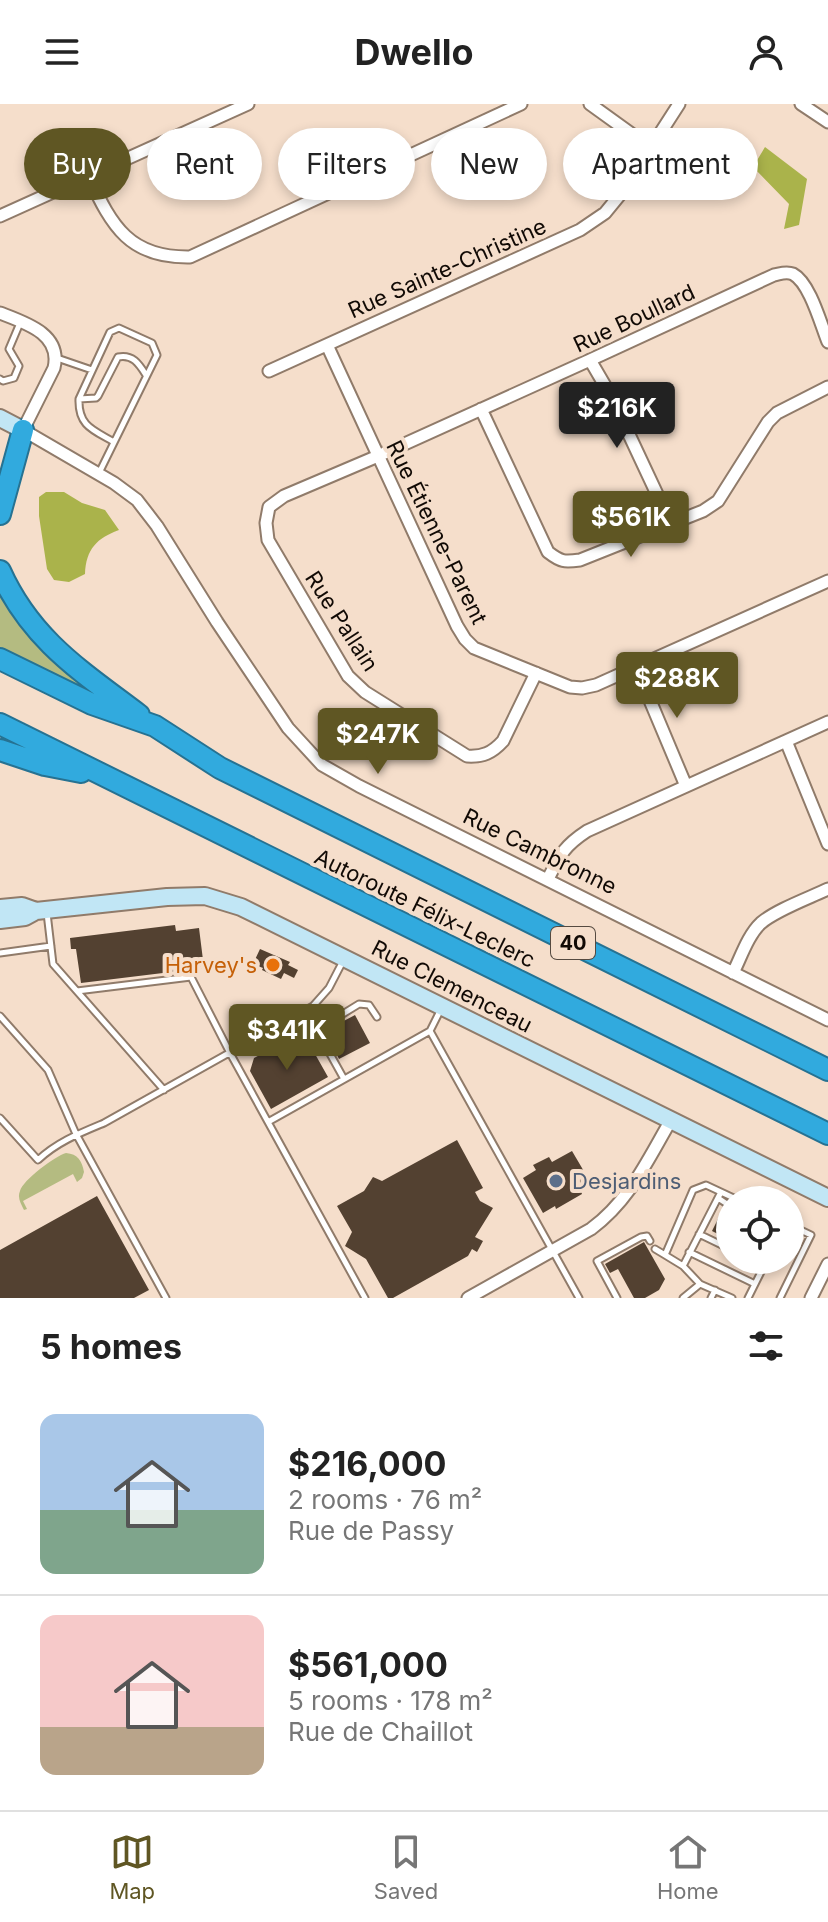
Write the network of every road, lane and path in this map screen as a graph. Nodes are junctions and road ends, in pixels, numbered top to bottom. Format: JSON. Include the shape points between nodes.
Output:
{"nodes":[{"id":1,"x":248,"y":104,"type":"edge"},
{"id":2,"x":521,"y":104,"type":"edge"},
{"id":3,"x":590,"y":104,"type":"edge"},
{"id":4,"x":679,"y":104,"type":"edge"},
{"id":5,"x":801,"y":104,"type":"edge"},
{"id":6,"x":827,"y":120,"type":"edge"},
{"id":7,"x":623,"y":128,"type":"edge"},
{"id":8,"x":664,"y":128,"type":"edge"},
{"id":9,"x":131,"y":158,"type":"edge"},
{"id":10,"x":37,"y":200,"type":"edge"},
{"id":11,"x":100,"y":200,"type":"edge"},
{"id":12,"x":616,"y":200,"type":"edge"},
{"id":13,"x":0,"y":216,"type":"edge"},
{"id":14,"x":0,"y":313,"type":"edge"},
{"id":15,"x":20,"y":322,"type":"junction"},
{"id":16,"x":828,"y":342,"type":"edge"},
{"id":17,"x":0,"y":345,"type":"edge"},
{"id":18,"x":327,"y":345,"type":"junction"},
{"id":19,"x":9,"y":349,"type":"junction"},
{"id":20,"x":57,"y":358,"type":"junction"},
{"id":21,"x":590,"y":360,"type":"junction"},
{"id":22,"x":92,"y":370,"type":"junction"},
{"id":23,"x":269,"y":371,"type":"dead end"},
{"id":24,"x":147,"y":376,"type":"junction"},
{"id":25,"x":0,"y":379,"type":"edge"},
{"id":26,"x":828,"y":387,"type":"edge"},
{"id":27,"x":79,"y":399,"type":"junction"},
{"id":28,"x":481,"y":409,"type":"junction"},
{"id":29,"x":0,"y":418,"type":"edge"},
{"id":30,"x":23,"y":430,"type":"junction"},
{"id":31,"x":114,"y":442,"type":"junction"},
{"id":32,"x":378,"y":456,"type":"junction"},
{"id":33,"x":0,"y":466,"type":"edge"},
{"id":34,"x":98,"y":474,"type":"junction"},
{"id":35,"x":0,"y":514,"type":"edge"},
{"id":36,"x":671,"y":524,"type":"junction"},
{"id":37,"x":0,"y":571,"type":"edge"},
{"id":38,"x":828,"y":581,"type":"edge"},
{"id":39,"x":0,"y":659,"type":"edge"},
{"id":40,"x":636,"y":667,"type":"junction"},
{"id":41,"x":536,"y":673,"type":"junction"},
{"id":42,"x":828,"y":722,"type":"edge"},
{"id":43,"x":0,"y":724,"type":"edge"},
{"id":44,"x":155,"y":726,"type":"junction"},
{"id":45,"x":786,"y":741,"type":"junction"},
{"id":46,"x":0,"y":750,"type":"edge"},
{"id":47,"x":108,"y":777,"type":"junction"},
{"id":48,"x":686,"y":786,"type":"junction"},
{"id":49,"x":828,"y":844,"type":"edge"},
{"id":50,"x":548,"y":879,"type":"junction"},
{"id":51,"x":828,"y":889,"type":"edge"},
{"id":52,"x":0,"y":908,"type":"edge"},
{"id":53,"x":41,"y":911,"type":"junction"},
{"id":54,"x":0,"y":920,"type":"edge"},
{"id":55,"x":51,"y":946,"type":"junction"},
{"id":56,"x":0,"y":953,"type":"edge"},
{"id":57,"x":345,"y":957,"type":"junction"},
{"id":58,"x":733,"y":973,"type":"junction"},
{"id":59,"x":77,"y":991,"type":"junction"},
{"id":60,"x":442,"y":1006,"type":"junction"},
{"id":61,"x":0,"y":1016,"type":"edge"},
{"id":62,"x":377,"y":1017,"type":"dead end"},
{"id":63,"x":828,"y":1020,"type":"edge"},
{"id":64,"x":430,"y":1031,"type":"junction"},
{"id":65,"x":230,"y":1053,"type":"junction"},
{"id":66,"x":828,"y":1070,"type":"edge"},
{"id":67,"x":344,"y":1079,"type":"junction"},
{"id":68,"x":164,"y":1090,"type":"junction"},
{"id":69,"x":0,"y":1118,"type":"edge"},
{"id":70,"x":671,"y":1120,"type":"junction"},
{"id":71,"x":268,"y":1122,"type":"junction"},
{"id":72,"x":76,"y":1134,"type":"junction"},
{"id":73,"x":828,"y":1134,"type":"edge"},
{"id":74,"x":716,"y":1192,"type":"edge"},
{"id":75,"x":828,"y":1198,"type":"edge"},
{"id":76,"x":716,"y":1202,"type":"edge"},
{"id":77,"x":804,"y":1232,"type":"edge"},
{"id":78,"x":699,"y":1234,"type":"junction"},
{"id":79,"x":650,"y":1241,"type":"dead end"},
{"id":80,"x":716,"y":1242,"type":"edge"},
{"id":81,"x":655,"y":1249,"type":"dead end"},
{"id":82,"x":804,"y":1249,"type":"edge"},
{"id":83,"x":553,"y":1251,"type":"junction"},
{"id":84,"x":689,"y":1252,"type":"junction"},
{"id":85,"x":665,"y":1255,"type":"junction"},
{"id":86,"x":828,"y":1264,"type":"edge"},
{"id":87,"x":683,"y":1266,"type":"junction"},
{"id":88,"x":760,"y":1274,"type":"edge"},
{"id":89,"x":792,"y":1274,"type":"edge"},
{"id":90,"x":700,"y":1284,"type":"junction"},
{"id":91,"x":755,"y":1284,"type":"junction"},
{"id":92,"x":715,"y":1290,"type":"junction"},
{"id":93,"x":166,"y":1298,"type":"edge"},
{"id":94,"x":365,"y":1298,"type":"edge"},
{"id":95,"x":468,"y":1298,"type":"edge"},
{"id":96,"x":579,"y":1298,"type":"edge"},
{"id":97,"x":617,"y":1298,"type":"edge"},
{"id":98,"x":683,"y":1298,"type":"edge"},
{"id":99,"x":711,"y":1298,"type":"edge"},
{"id":100,"x":732,"y":1298,"type":"edge"},
{"id":101,"x":748,"y":1298,"type":"edge"},
{"id":102,"x":780,"y":1298,"type":"edge"},
{"id":103,"x":811,"y":1298,"type":"edge"}],
"edges":[{"from":1,"to":9,"type":"street"},
{"from":2,"to":11,"type":"street","via":[[190,257],[148,251],[127,238]]},
{"from":3,"to":7,"type":"street"},
{"from":4,"to":8,"type":"street","name":"Rue Sainte-Christine"},
{"from":5,"to":6,"type":"street"},
{"from":10,"to":13,"type":"street"},
{"from":12,"to":18,"type":"street","name":"Rue Sainte-Christine","via":[[580,230]]},
{"from":14,"to":15,"type":"street"},
{"from":15,"to":19,"type":"lane"},
{"from":15,"to":20,"type":"street","via":[[51,341]]},
{"from":16,"to":21,"type":"street","name":"Rue Boullard","via":[[810,295],[795,275],[785,273]]},
{"from":17,"to":19,"type":"lane"},
{"from":18,"to":23,"type":"street","name":"Rue Sainte-Christine"},
{"from":18,"to":32,"type":"street","name":"Rue Étienne-Parent"},
{"from":19,"to":25,"type":"lane","via":[[19,366],[14,378]]},
{"from":20,"to":22,"type":"lane"},
{"from":20,"to":30,"type":"street"},
{"from":21,"to":28,"type":"street","name":"Rue Boullard"},
{"from":21,"to":36,"type":"street"},
{"from":22,"to":24,"type":"lane","via":[[110,332],[119,328],[156,348]]},
{"from":22,"to":27,"type":"lane"},
{"from":24,"to":27,"type":"lane","via":[[139,363],[126,355],[118,357],[98,396]]},
{"from":24,"to":31,"type":"lane"},
{"from":26,"to":36,"type":"street","via":[[777,413],[718,501]]},
{"from":27,"to":31,"type":"lane","via":[[83,421]]},
{"from":28,"to":32,"type":"street","name":"Rue Boullard"},
{"from":28,"to":36,"type":"street","via":[[548,552],[559,561],[580,560]]},
{"from":29,"to":30,"type":"street","name":"Rue Cambronne"},
{"from":30,"to":33,"type":"highway"},
{"from":30,"to":34,"type":"street","name":"Rue Cambronne"},
{"from":30,"to":35,"type":"highway"},
{"from":31,"to":34,"type":"lane"},
{"from":32,"to":41,"type":"street","name":"Rue Étienne-Parent","via":[[465,639],[474,648]]},
{"from":32,"to":41,"type":"street","name":"Rue Pallain","via":[[284,496],[269,507],[266,523],[268,540],[348,676],[467,756],[478,757],[503,741]]},
{"from":34,"to":50,"type":"street","name":"Rue Cambronne","via":[[137,500],[288,728],[322,765]]},
{"from":37,"to":44,"type":"highway","via":[[11,596],[49,644]]},
{"from":38,"to":40,"type":"street","name":"Rue Étienne-Parent"},
{"from":39,"to":44,"type":"highway","name":"Autoroute Félix-Leclerc","number":"40","via":[[92,704]]},
{"from":40,"to":41,"type":"street","name":"Rue Étienne-Parent","via":[[582,688]]},
{"from":40,"to":48,"type":"street"},
{"from":42,"to":45,"type":"street"},
{"from":43,"to":47,"type":"highway","name":"Autoroute Félix-Leclerc"},
{"from":44,"to":66,"type":"highway","name":"Autoroute Félix-Leclerc","number":"40","via":[[220,768]]},
{"from":45,"to":48,"type":"street"},
{"from":45,"to":49,"type":"street"},
{"from":46,"to":47,"type":"highway"},
{"from":47,"to":73,"type":"highway","name":"Autoroute Félix-Leclerc"},
{"from":48,"to":50,"type":"street","via":[[570,842]]},
{"from":50,"to":58,"type":"street","name":"Rue Cambronne"},
{"from":51,"to":58,"type":"street","via":[[761,923]]},
{"from":52,"to":53,"type":"street","name":"Rue Clemenceau"},
{"from":53,"to":54,"type":"street","name":"Rue Clemenceau"},
{"from":53,"to":55,"type":"lane"},
{"from":53,"to":57,"type":"street","name":"Rue Clemenceau","via":[[205,896],[241,907]]},
{"from":55,"to":56,"type":"lane"},
{"from":55,"to":59,"type":"lane","via":[[53,964]]},
{"from":57,"to":60,"type":"street","name":"Rue Clemenceau"},
{"from":57,"to":65,"type":"lane","via":[[313,1006]]},
{"from":58,"to":63,"type":"street","name":"Rue Cambronne"},
{"from":59,"to":65,"type":"lane","via":[[191,977]]},
{"from":59,"to":68,"type":"lane"},
{"from":60,"to":64,"type":"lane"},
{"from":60,"to":70,"type":"street","name":"Rue Clemenceau"},
{"from":61,"to":72,"type":"lane","via":[[48,1070]]},
{"from":62,"to":67,"type":"lane","via":[[369,1005],[359,1004],[320,1028]]},
{"from":64,"to":67,"type":"lane"},
{"from":64,"to":83,"type":"lane"},
{"from":65,"to":68,"type":"lane"},
{"from":65,"to":71,"type":"lane"},
{"from":67,"to":71,"type":"lane"},
{"from":68,"to":72,"type":"lane"},
{"from":69,"to":72,"type":"lane","via":[[38,1160]]},
{"from":70,"to":75,"type":"street","name":"Rue Clemenceau"},
{"from":70,"to":83,"type":"street","via":[[620,1204]]},
{"from":71,"to":94,"type":"lane"},
{"from":72,"to":93,"type":"lane"},
{"from":74,"to":85,"type":"lane","via":[[706,1185],[693,1190]]},
{"from":76,"to":78,"type":"lane"},
{"from":77,"to":82,"type":"lane","via":[[811,1235]]},
{"from":78,"to":80,"type":"lane"},
{"from":78,"to":84,"type":"lane"},
{"from":79,"to":97,"type":"lane","via":[[641,1237],[597,1261]]},
{"from":81,"to":85,"type":"lane"},
{"from":83,"to":95,"type":"street"},
{"from":83,"to":96,"type":"lane"},
{"from":84,"to":87,"type":"lane"},
{"from":84,"to":91,"type":"lane"},
{"from":85,"to":87,"type":"lane"},
{"from":86,"to":103,"type":"street"},
{"from":87,"to":90,"type":"lane"},
{"from":88,"to":91,"type":"lane"},
{"from":89,"to":102,"type":"lane"},
{"from":90,"to":92,"type":"lane"},
{"from":90,"to":98,"type":"lane"},
{"from":91,"to":101,"type":"lane"},
{"from":92,"to":99,"type":"lane"},
{"from":92,"to":100,"type":"lane"}]}
